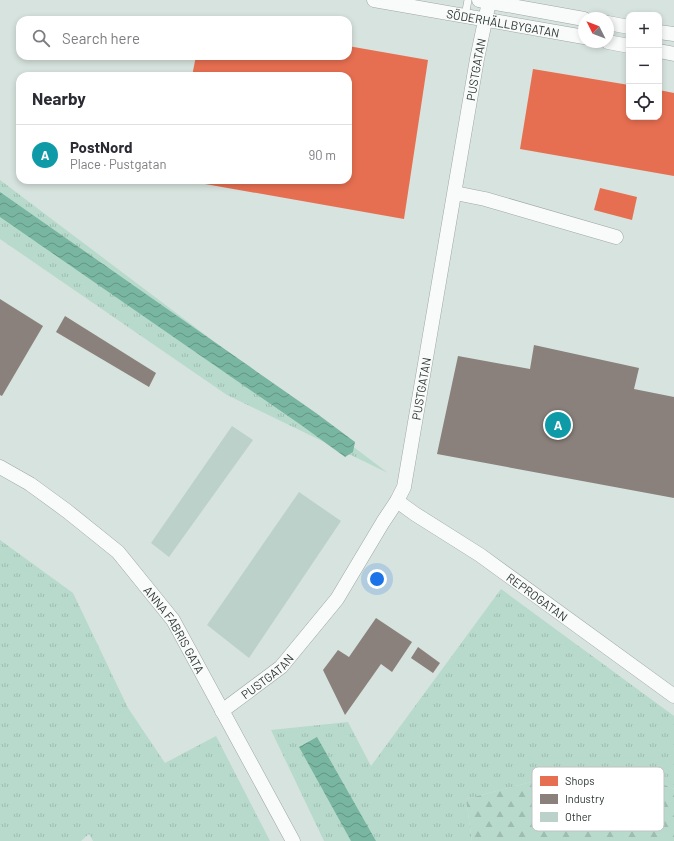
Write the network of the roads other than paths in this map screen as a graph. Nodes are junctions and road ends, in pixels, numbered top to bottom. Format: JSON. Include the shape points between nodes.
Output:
{"nodes":[{"id":1,"x":374,"y":0,"type":"edge"},
{"id":2,"x":468,"y":0,"type":"edge"},
{"id":3,"x":484,"y":1,"type":"edge"},
{"id":4,"x":504,"y":11,"type":"edge"},
{"id":5,"x":465,"y":16,"type":"junction"},
{"id":6,"x":578,"y":18,"type":"edge"},
{"id":7,"x":486,"y":20,"type":"junction"},
{"id":8,"x":614,"y":24,"type":"edge"},
{"id":9,"x":626,"y":26,"type":"edge"},
{"id":10,"x":662,"y":32,"type":"edge"},
{"id":11,"x":674,"y":34,"type":"edge"},
{"id":12,"x":578,"y":36,"type":"edge"},
{"id":13,"x":614,"y":43,"type":"edge"},
{"id":14,"x":626,"y":45,"type":"edge"},
{"id":15,"x":662,"y":52,"type":"edge"},
{"id":16,"x":674,"y":54,"type":"edge"},
{"id":17,"x":455,"y":193,"type":"junction"},
{"id":18,"x":616,"y":237,"type":"dead end"},
{"id":19,"x":0,"y":467,"type":"edge"},
{"id":20,"x":397,"y":501,"type":"junction"},
{"id":21,"x":674,"y":696,"type":"edge"},
{"id":22,"x":222,"y":711,"type":"junction"},
{"id":23,"x":293,"y":841,"type":"edge"}],
"edges":[{"from":1,"to":5,"type":"street","name":"SÖDERHÄLLBYGATAN"},
{"from":2,"to":5,"type":"lane"},
{"from":3,"to":4,"type":"street","name":"SÖDERHÄLLBYGATAN"},
{"from":3,"to":7,"type":"street","name":"PUSTGATAN"},
{"from":4,"to":6,"type":"street","name":"SÖDERHÄLLBYGATAN"},
{"from":4,"to":7,"type":"street","name":"SÖDERHÄLLBYGATAN"},
{"from":4,"to":12,"type":"street","name":"SÖDERHÄLLBYGATAN"},
{"from":5,"to":7,"type":"street","name":"SÖDERHÄLLBYGATAN"},
{"from":7,"to":17,"type":"street","name":"PUSTGATAN"},
{"from":8,"to":9,"type":"street"},
{"from":10,"to":11,"type":"street"},
{"from":13,"to":14,"type":"street"},
{"from":15,"to":16,"type":"street"},
{"from":17,"to":18,"type":"street","via":[[485,199]]},
{"from":17,"to":20,"type":"street","name":"PUSTGATAN","via":[[404,487]]},
{"from":19,"to":22,"type":"street","name":"ANNA FABRIS GATA","via":[[30,484],[118,552],[173,620]]},
{"from":20,"to":21,"type":"street","name":"REPROGATAN","via":[[480,555]]},
{"from":20,"to":22,"type":"street","name":"PUSTGATAN","via":[[337,600],[281,667]]},
{"from":22,"to":23,"type":"street","name":"ANNA FABRIS GATA"}]}
